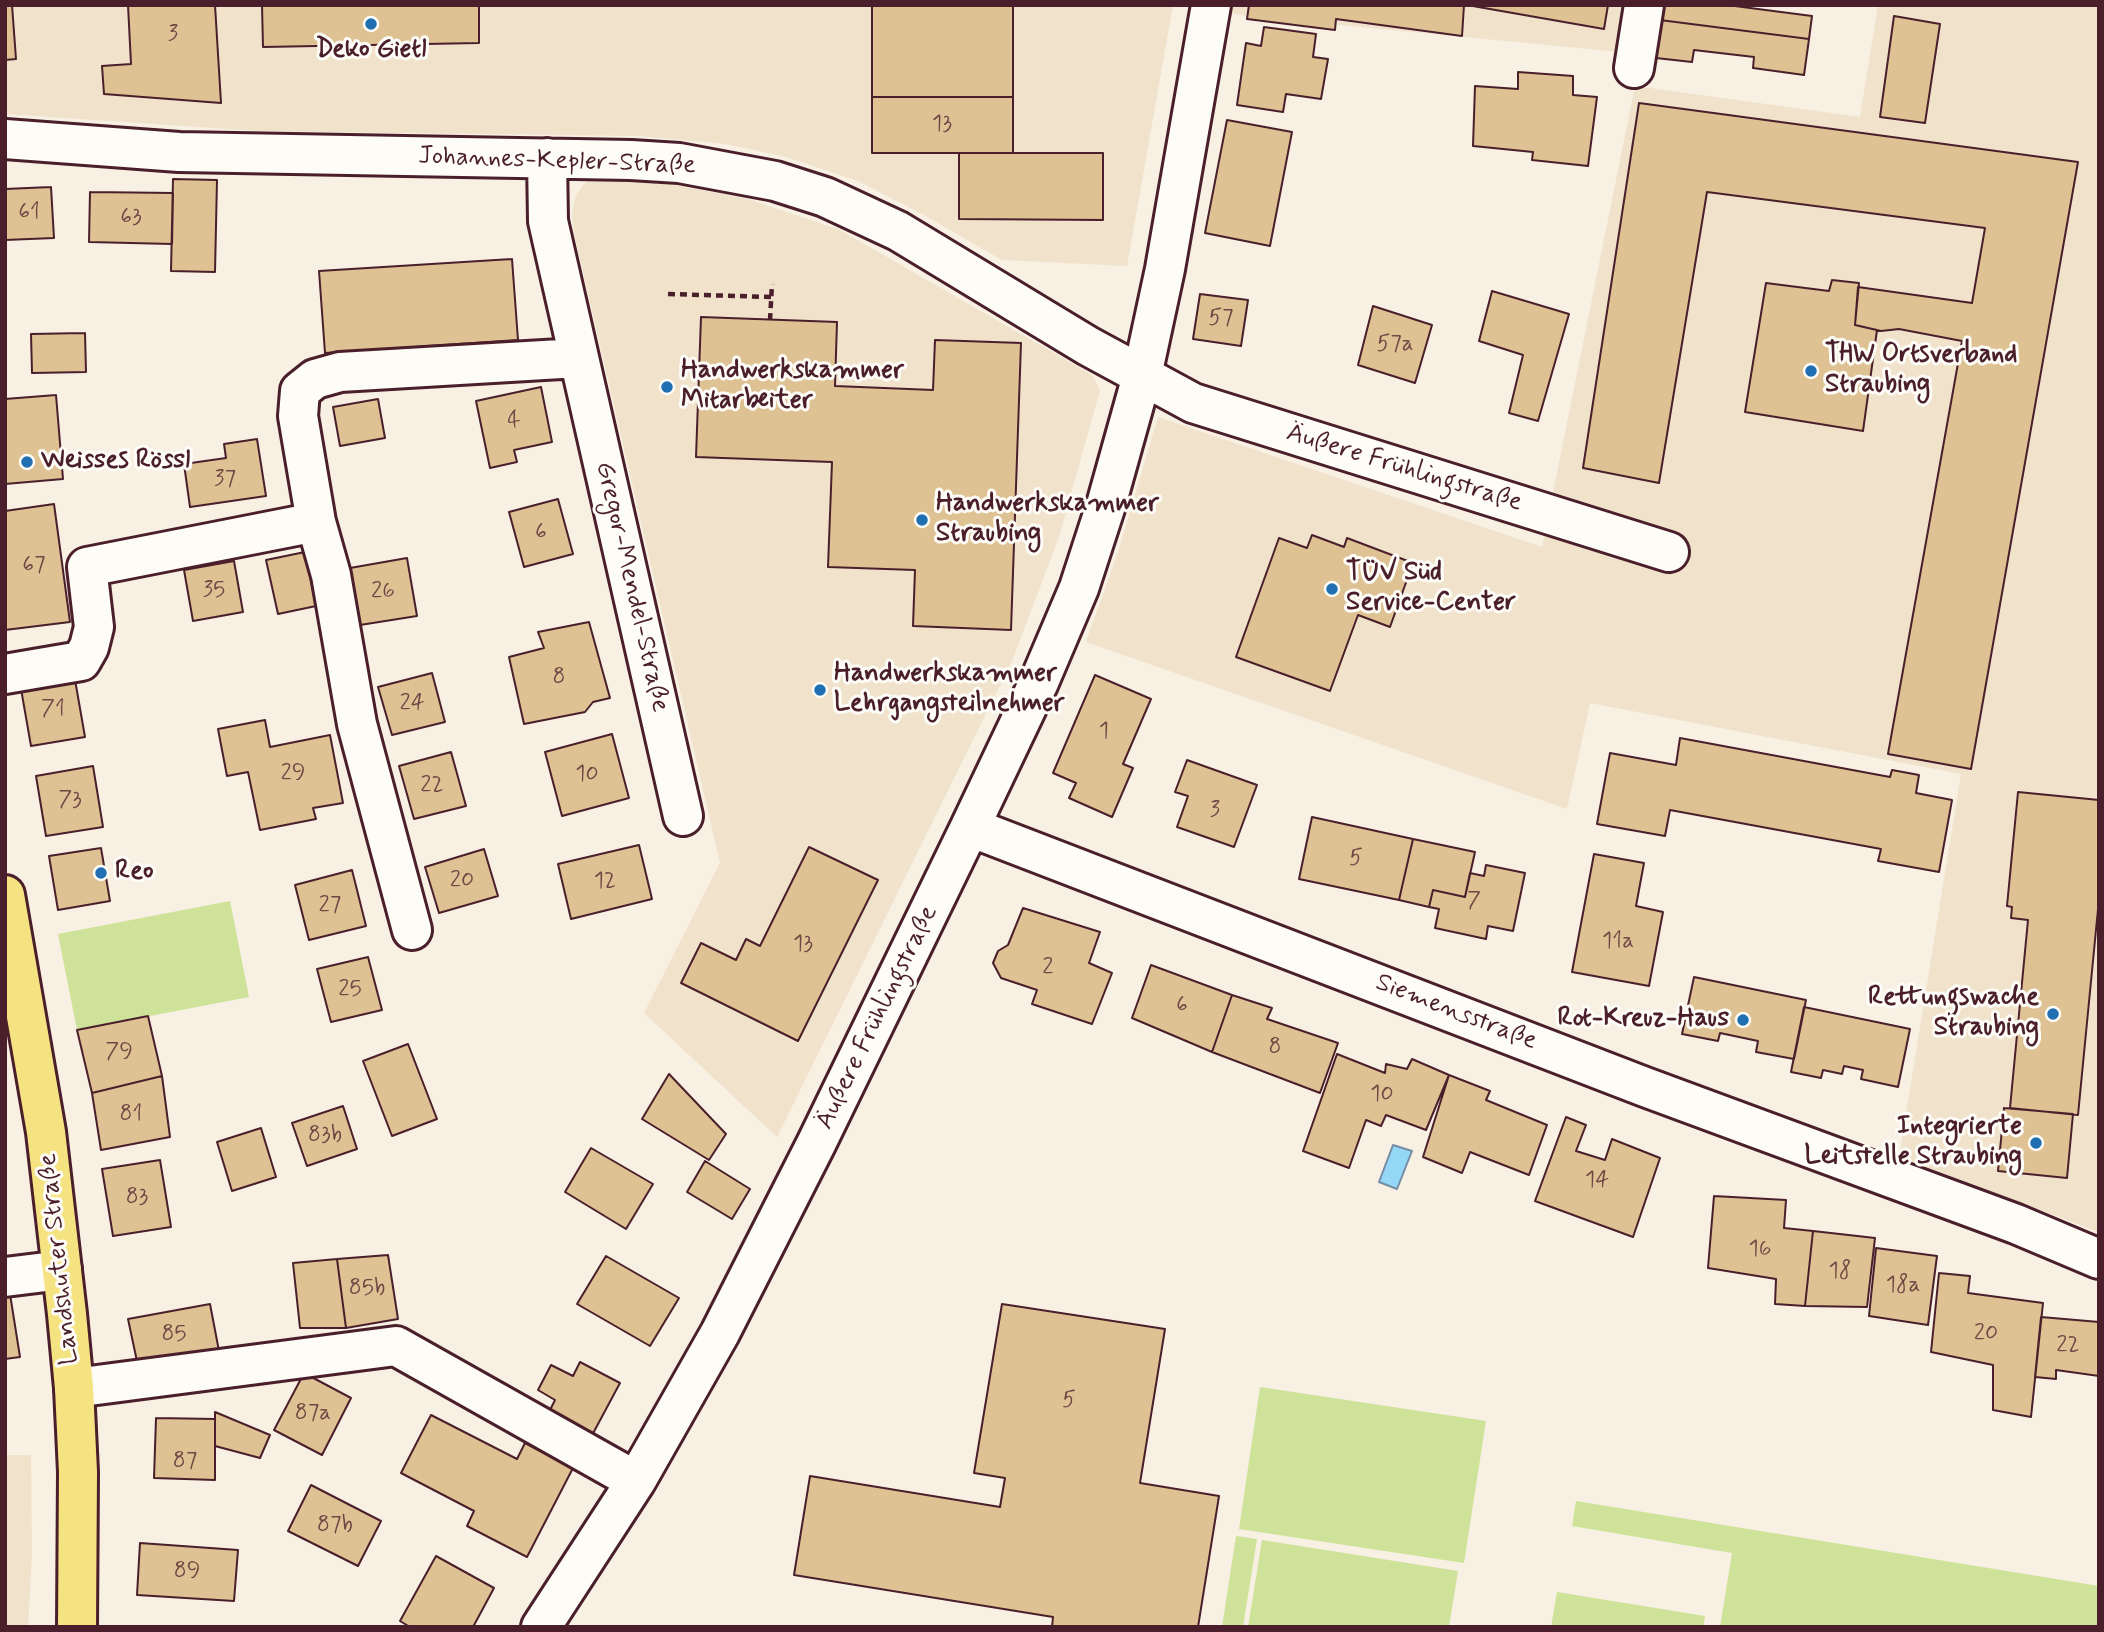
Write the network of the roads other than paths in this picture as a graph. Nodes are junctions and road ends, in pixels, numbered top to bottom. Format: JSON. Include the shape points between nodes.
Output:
{"nodes":[{"id":1,"x":1211,"y":5,"type":"edge"},
{"id":2,"x":1644,"y":5,"type":"edge"},
{"id":3,"x":1634,"y":68,"type":"dead end"},
{"id":4,"x":5,"y":139,"type":"edge"},
{"id":5,"x":547,"y":158,"type":"junction"},
{"id":6,"x":578,"y":358,"type":"junction"},
{"id":7,"x":1142,"y":376,"type":"junction"},
{"id":8,"x":316,"y":522,"type":"junction"},
{"id":9,"x":1669,"y":552,"type":"dead end"},
{"id":10,"x":5,"y":674,"type":"edge"},
{"id":11,"x":683,"y":816,"type":"dead end"},
{"id":12,"x":970,"y":827,"type":"junction"},
{"id":13,"x":5,"y":895,"type":"edge"},
{"id":14,"x":412,"y":930,"type":"dead end"},
{"id":15,"x":2099,"y":1259,"type":"edge"},
{"id":16,"x":62,"y":1270,"type":"junction"},
{"id":17,"x":5,"y":1277,"type":"edge"},
{"id":18,"x":74,"y":1388,"type":"junction"},
{"id":19,"x":636,"y":1480,"type":"junction"},
{"id":20,"x":77,"y":1627,"type":"edge"},
{"id":21,"x":541,"y":1627,"type":"edge"}],
"edges":[{"from":1,"to":7,"type":"street","name":"Äußere Frühlingstraße","via":[[1168,256]]},
{"from":2,"to":3,"type":"street"},
{"from":4,"to":5,"type":"street","name":"Johannes-Kepler-Straße","via":[[179,152]]},
{"from":5,"to":6,"type":"street","name":"Gregor-Mendel-Straße","via":[[548,221]]},
{"from":5,"to":7,"type":"street","name":"Johannes-Kepler-Straße","via":[[679,163],[765,179],[825,197],[898,231]]},
{"from":6,"to":8,"type":"street","via":[[340,372],[315,379],[300,391],[298,416]]},
{"from":6,"to":11,"type":"street","name":"Gregor-Mendel-Straße"},
{"from":7,"to":9,"type":"street","name":"Äußere Frühlingstraße","via":[[1193,403]]},
{"from":7,"to":12,"type":"street","name":"Äußere Frühlingstraße","via":[[1079,588]]},
{"from":8,"to":10,"type":"street","via":[[87,568],[94,627],[81,660]]},
{"from":8,"to":14,"type":"street","via":[[331,575],[357,724]]},
{"from":12,"to":15,"type":"street","name":"Siemensstraße"},
{"from":12,"to":19,"type":"street","name":"Äußere Frühlingstraße","via":[[727,1321]]},
{"from":13,"to":16,"type":"main road","name":"Landshuter Straße","via":[[46,1132]]},
{"from":16,"to":17,"type":"street"},
{"from":16,"to":18,"type":"main road","name":"Landshuter Straße"},
{"from":18,"to":19,"type":"street","via":[[396,1346]]},
{"from":18,"to":20,"type":"main road","name":"Landshuter Straße"},
{"from":19,"to":21,"type":"street","name":"Äußere Frühlingstraße"}]}
